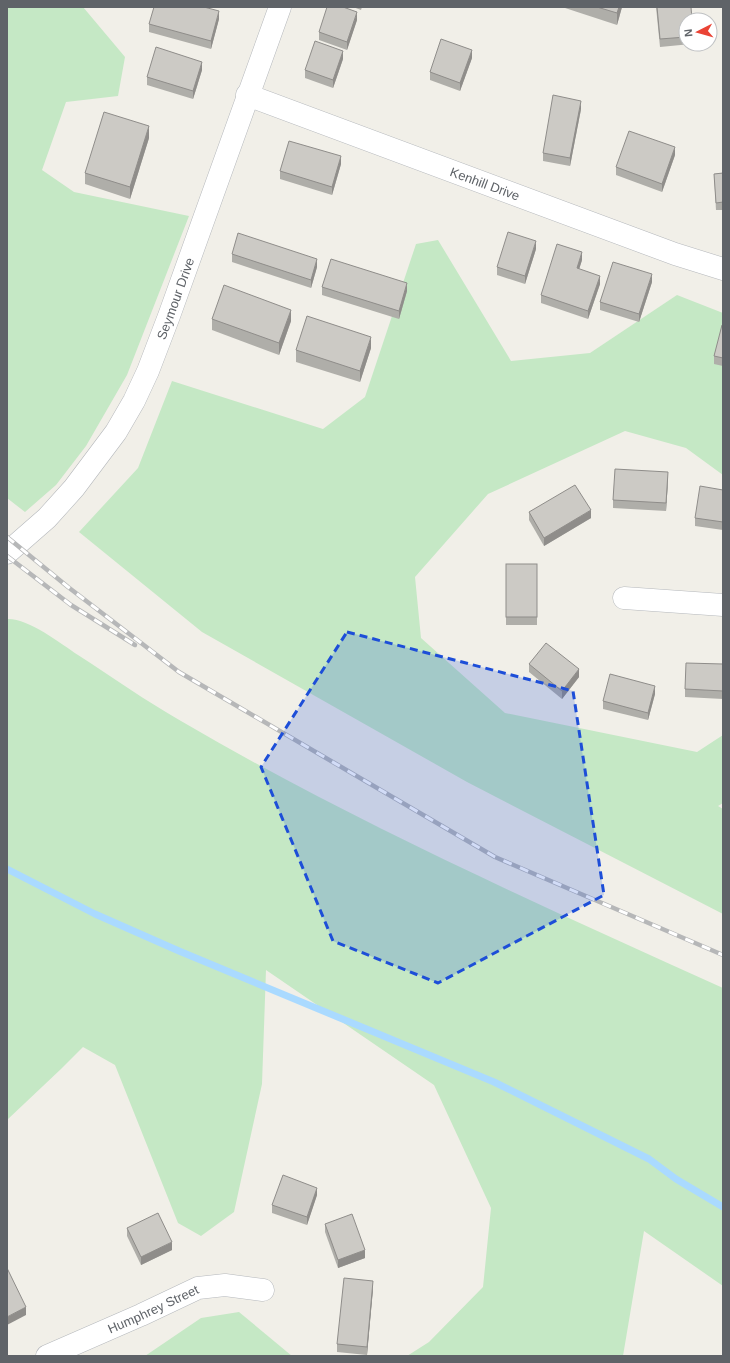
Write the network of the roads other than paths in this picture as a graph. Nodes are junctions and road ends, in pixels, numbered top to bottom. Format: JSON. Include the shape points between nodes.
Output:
{"nodes":[{"id":1,"x":280,"y":7,"type":"edge"},
{"id":2,"x":247,"y":95,"type":"junction"},
{"id":3,"x":723,"y":269,"type":"edge"},
{"id":4,"x":7,"y":553,"type":"edge"},
{"id":5,"x":624,"y":598,"type":"dead end"},
{"id":6,"x":723,"y":605,"type":"edge"},
{"id":7,"x":263,"y":1290,"type":"dead end"},
{"id":8,"x":47,"y":1356,"type":"edge"}],
"edges":[{"from":1,"to":2,"type":"street","name":"Seymour Drive"},
{"from":2,"to":3,"type":"street","name":"Kenhill Drive","via":[[675,254]]},
{"from":2,"to":4,"type":"street","name":"Seymour Drive","via":[[170,316],[134,401],[116,432],[74,488],[47,518]]},
{"from":5,"to":6,"type":"street"},
{"from":7,"to":8,"type":"street","name":"Humphrey Street","via":[[225,1285],[198,1288]]}]}
